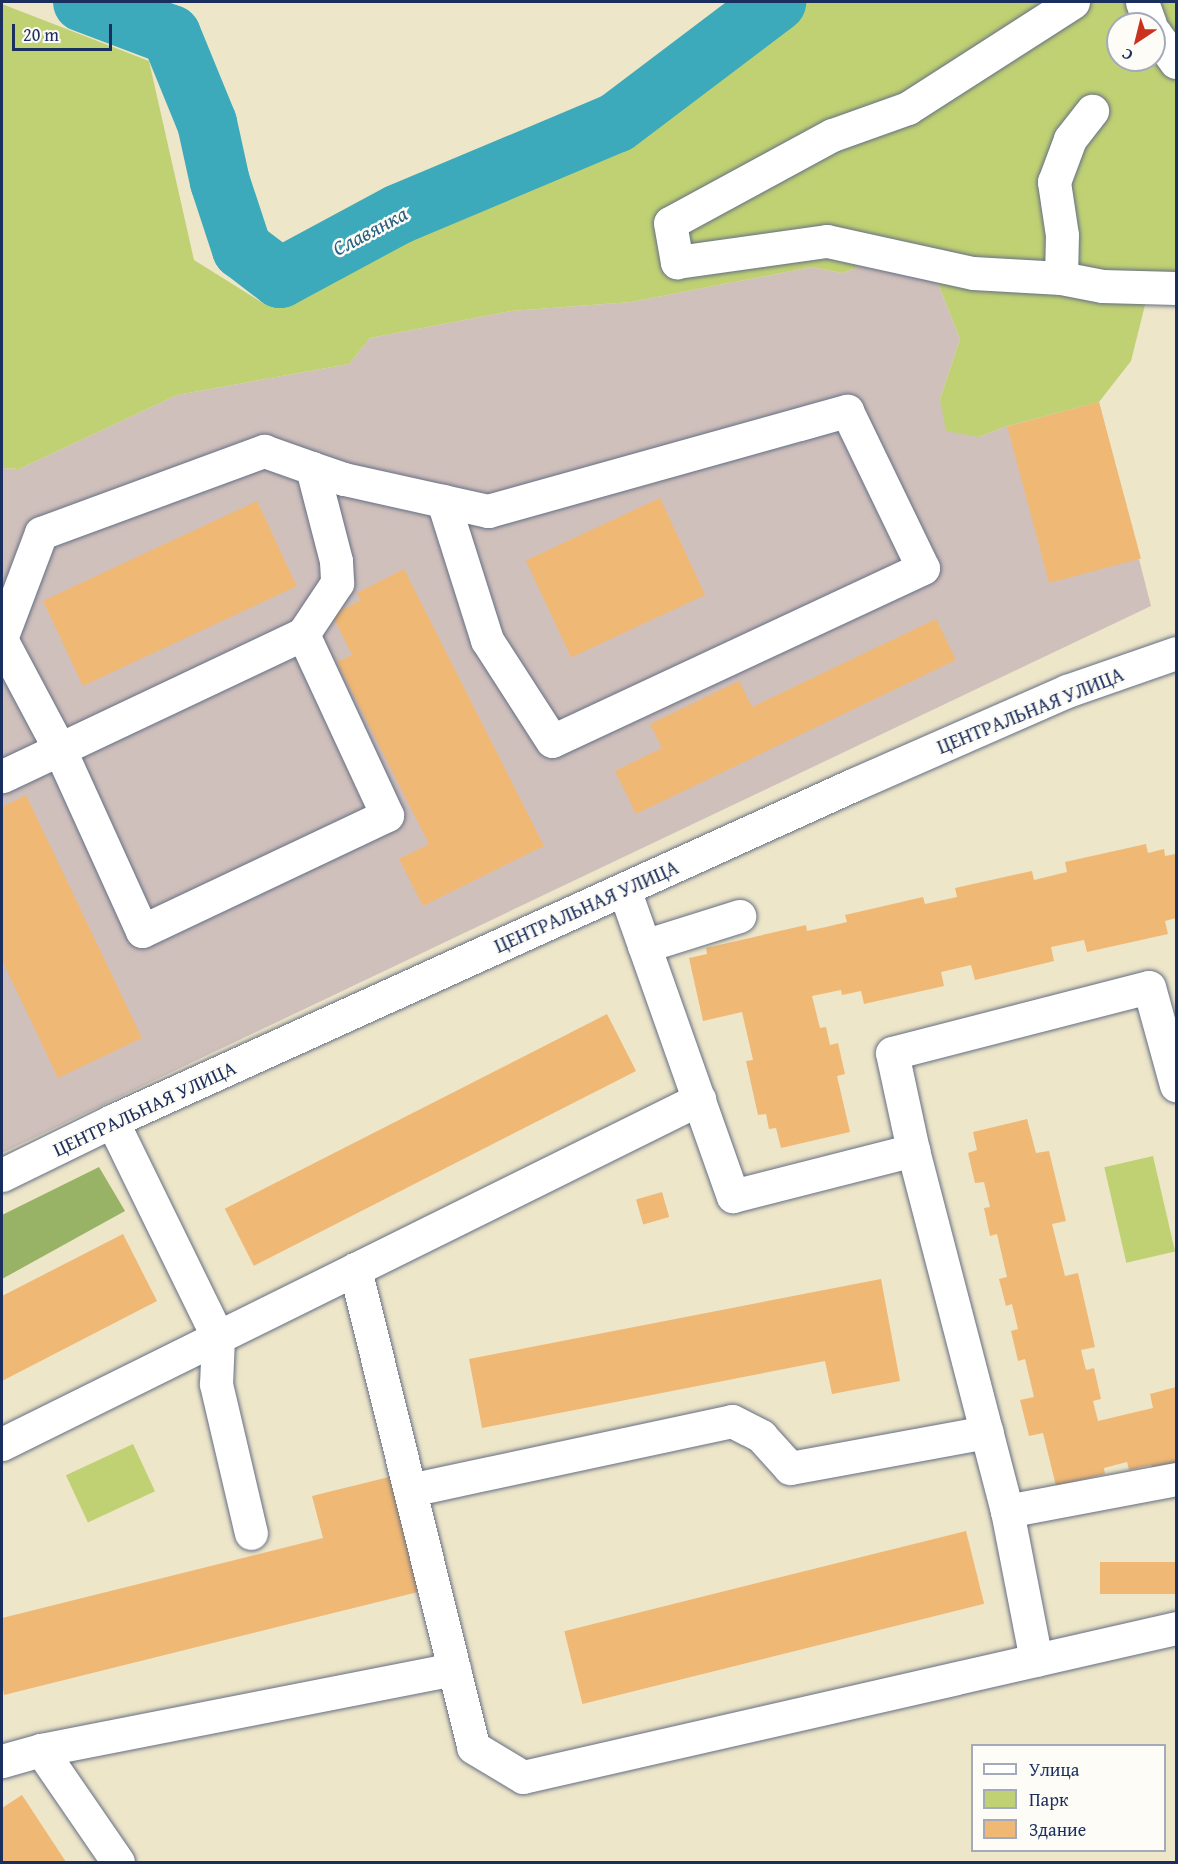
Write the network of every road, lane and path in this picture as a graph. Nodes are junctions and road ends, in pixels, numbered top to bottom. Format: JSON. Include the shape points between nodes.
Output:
{"nodes":[{"id":1,"x":1073,"y":2,"type":"edge"},
{"id":2,"x":1166,"y":48,"type":"edge"},
{"id":3,"x":1176,"y":62,"type":"edge"},
{"id":4,"x":1092,"y":111,"type":"dead end"},
{"id":5,"x":1061,"y":278,"type":"junction"},
{"id":6,"x":1176,"y":288,"type":"edge"},
{"id":7,"x":312,"y":468,"type":"junction"},
{"id":8,"x":444,"y":501,"type":"junction"},
{"id":9,"x":303,"y":634,"type":"junction"},
{"id":10,"x":2,"y":636,"type":"edge"},
{"id":11,"x":2,"y":641,"type":"edge"},
{"id":12,"x":1176,"y":653,"type":"edge"},
{"id":13,"x":59,"y":748,"type":"junction"},
{"id":14,"x":2,"y":776,"type":"edge"},
{"id":15,"x":624,"y":889,"type":"junction"},
{"id":16,"x":739,"y":916,"type":"dead end"},
{"id":17,"x":644,"y":946,"type":"junction"},
{"id":18,"x":1176,"y":1085,"type":"edge"},
{"id":19,"x":699,"y":1099,"type":"junction"},
{"id":20,"x":112,"y":1121,"type":"junction"},
{"id":21,"x":914,"y":1150,"type":"junction"},
{"id":22,"x":2,"y":1175,"type":"edge"},
{"id":23,"x":356,"y":1269,"type":"junction"},
{"id":24,"x":218,"y":1337,"type":"junction"},
{"id":25,"x":987,"y":1432,"type":"junction"},
{"id":26,"x":2,"y":1444,"type":"edge"},
{"id":27,"x":1176,"y":1479,"type":"edge"},
{"id":28,"x":410,"y":1490,"type":"junction"},
{"id":29,"x":1007,"y":1511,"type":"junction"},
{"id":30,"x":251,"y":1533,"type":"dead end"},
{"id":31,"x":1176,"y":1628,"type":"edge"},
{"id":32,"x":1036,"y":1660,"type":"junction"},
{"id":33,"x":454,"y":1669,"type":"junction"},
{"id":34,"x":41,"y":1750,"type":"junction"},
{"id":35,"x":2,"y":1761,"type":"edge"},
{"id":36,"x":118,"y":1863,"type":"edge"}],
"edges":[{"from":1,"to":5,"type":"street","via":[[908,108],[832,135],[670,223],[677,262],[827,241],[973,273]]},
{"from":2,"to":3,"type":"street"},
{"from":4,"to":5,"type":"street","via":[[1070,140],[1054,182],[1062,235]]},
{"from":5,"to":6,"type":"street","via":[[1102,286]]},
{"from":7,"to":8,"type":"street"},
{"from":7,"to":9,"type":"street","via":[[336,561],[337,583]]},
{"from":7,"to":10,"type":"street","via":[[264,451],[41,533]]},
{"from":8,"to":8,"type":"street","via":[[488,511],[847,411],[923,568],[552,741],[487,640]]},
{"from":9,"to":13,"type":"street"},
{"from":9,"to":13,"type":"street","via":[[387,815],[142,931]]},
{"from":11,"to":13,"type":"street"},
{"from":12,"to":15,"type":"street","name":"ЦЕНТРАЛЬНАЯ УЛИЦА","via":[[1067,691]]},
{"from":13,"to":14,"type":"street"},
{"from":15,"to":17,"type":"street"},
{"from":15,"to":20,"type":"street","name":"ЦЕНТРАЛЬНАЯ УЛИЦА"},
{"from":16,"to":17,"type":"street"},
{"from":17,"to":19,"type":"street"},
{"from":18,"to":21,"type":"street","via":[[1149,987],[892,1053]]},
{"from":19,"to":21,"type":"street","via":[[733,1196]]},
{"from":19,"to":23,"type":"street"},
{"from":20,"to":22,"type":"street","name":"ЦЕНТРАЛЬНАЯ УЛИЦА"},
{"from":20,"to":24,"type":"street"},
{"from":21,"to":25,"type":"street"},
{"from":23,"to":24,"type":"street"},
{"from":23,"to":28,"type":"street"},
{"from":24,"to":26,"type":"street"},
{"from":24,"to":30,"type":"street","via":[[216,1384]]},
{"from":25,"to":28,"type":"street","via":[[790,1468],[761,1436],[732,1421]]},
{"from":25,"to":29,"type":"street"},
{"from":27,"to":29,"type":"street"},
{"from":28,"to":33,"type":"street"},
{"from":29,"to":32,"type":"street"},
{"from":31,"to":32,"type":"street"},
{"from":32,"to":33,"type":"street","via":[[523,1777],[473,1746]]},
{"from":33,"to":34,"type":"street"},
{"from":34,"to":35,"type":"street"},
{"from":34,"to":36,"type":"street"}]}
